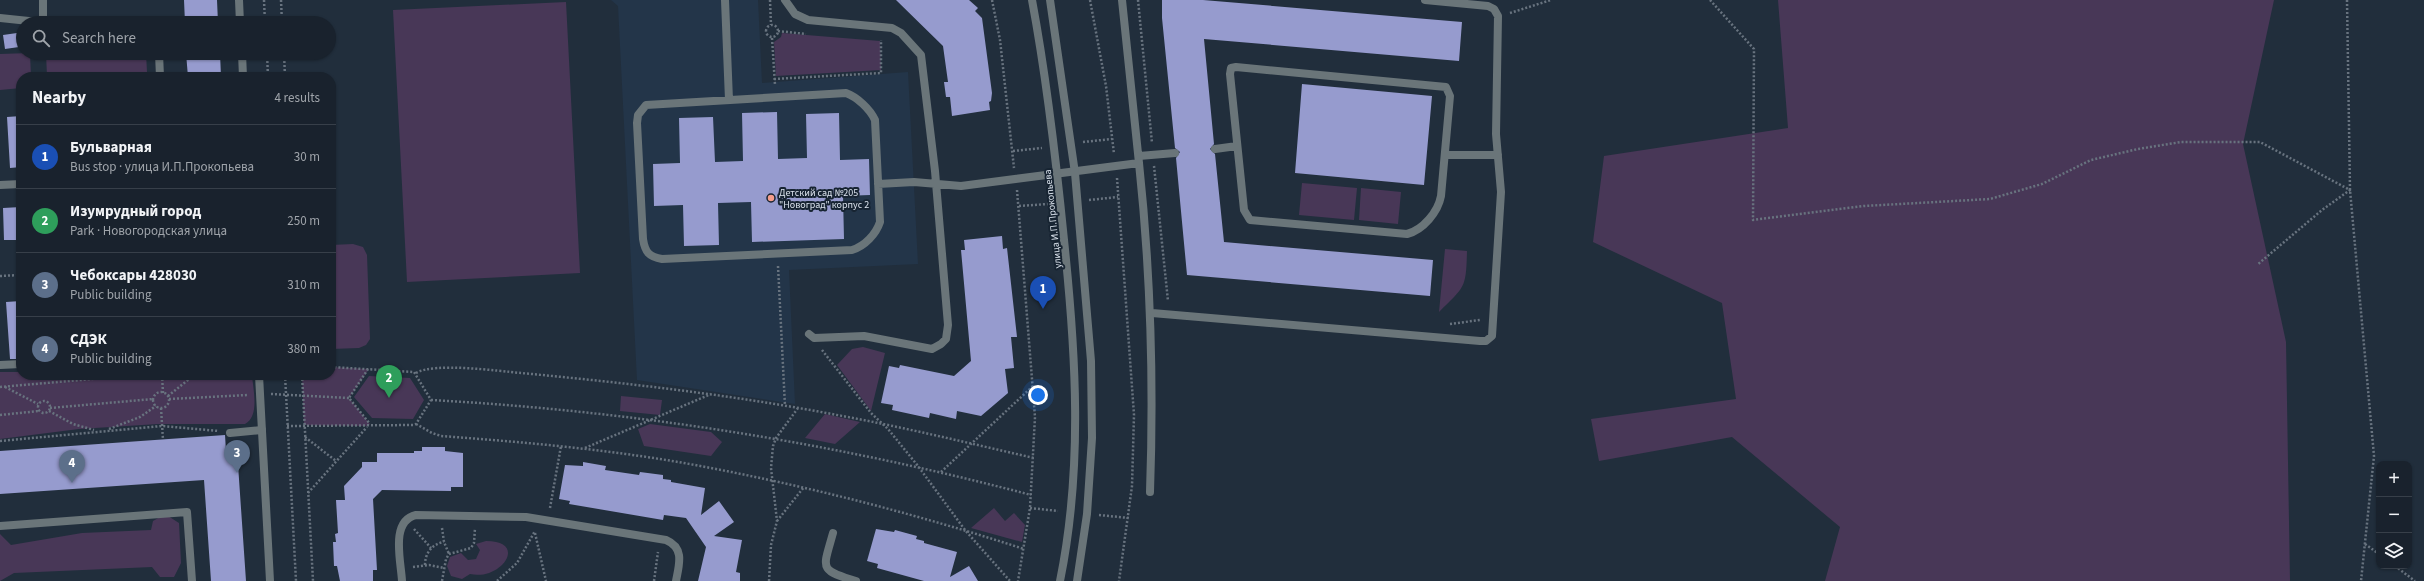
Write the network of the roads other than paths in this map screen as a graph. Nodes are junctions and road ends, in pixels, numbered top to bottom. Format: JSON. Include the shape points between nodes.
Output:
{"nodes":[{"id":1,"x":43,"y":0,"type":"edge"},
{"id":2,"x":239,"y":0,"type":"edge"},
{"id":3,"x":724,"y":0,"type":"edge"},
{"id":4,"x":785,"y":0,"type":"edge"},
{"id":5,"x":1032,"y":0,"type":"edge"},
{"id":6,"x":1050,"y":0,"type":"edge"},
{"id":7,"x":1122,"y":0,"type":"edge"},
{"id":8,"x":1425,"y":0,"type":"edge"},
{"id":9,"x":44,"y":16,"type":"edge"},
{"id":10,"x":240,"y":16,"type":"edge"},
{"id":11,"x":0,"y":18,"type":"edge"},
{"id":12,"x":16,"y":19,"type":"edge"},
{"id":13,"x":159,"y":60,"type":"edge"},
{"id":14,"x":242,"y":60,"type":"edge"},
{"id":15,"x":160,"y":72,"type":"edge"},
{"id":16,"x":243,"y":72,"type":"edge"},
{"id":17,"x":729,"y":100,"type":"junction"},
{"id":18,"x":1237,"y":146,"type":"junction"},
{"id":19,"x":1215,"y":149,"type":"dead end"},
{"id":20,"x":1175,"y":153,"type":"dead end"},
{"id":21,"x":1445,"y":155,"type":"junction"},
{"id":22,"x":1498,"y":155,"type":"junction"},
{"id":23,"x":1139,"y":160,"type":"junction"},
{"id":24,"x":1074,"y":173,"type":"junction"},
{"id":25,"x":1058,"y":174,"type":"junction"},
{"id":26,"x":16,"y":184,"type":"edge"},
{"id":27,"x":878,"y":184,"type":"junction"},
{"id":28,"x":0,"y":185,"type":"edge"},
{"id":29,"x":936,"y":185,"type":"junction"},
{"id":30,"x":1152,"y":313,"type":"junction"},
{"id":31,"x":811,"y":336,"type":"road end"},
{"id":32,"x":16,"y":364,"type":"edge"},
{"id":33,"x":0,"y":366,"type":"edge"},
{"id":34,"x":259,"y":380,"type":"edge"},
{"id":35,"x":262,"y":430,"type":"junction"},
{"id":36,"x":230,"y":433,"type":"road end"},
{"id":37,"x":1150,"y":492,"type":"dead end"},
{"id":38,"x":0,"y":526,"type":"edge"},
{"id":39,"x":833,"y":533,"type":"dead end"},
{"id":40,"x":192,"y":581,"type":"edge"},
{"id":41,"x":270,"y":581,"type":"edge"},
{"id":42,"x":402,"y":581,"type":"edge"},
{"id":43,"x":676,"y":581,"type":"edge"},
{"id":44,"x":856,"y":581,"type":"edge"},
{"id":45,"x":1060,"y":581,"type":"edge"},
{"id":46,"x":1077,"y":581,"type":"edge"}],
"edges":[{"from":1,"to":9,"type":"street"},
{"from":2,"to":10,"type":"street"},
{"from":3,"to":17,"type":"street"},
{"from":4,"to":29,"type":"street","via":[[796,14],[804,19],[892,28],[917,49],[922,62]]},
{"from":5,"to":25,"type":"street","name":"улица И.П.Прокопьева","via":[[1046,76]]},
{"from":6,"to":24,"type":"street"},
{"from":7,"to":23,"type":"street"},
{"from":8,"to":22,"type":"street","via":[[1488,6],[1494,9],[1498,16]]},
{"from":11,"to":12,"type":"street"},
{"from":13,"to":15,"type":"street"},
{"from":14,"to":16,"type":"street"},
{"from":17,"to":27,"type":"street","via":[[846,93],[852,95],[872,113],[875,120]]},
{"from":17,"to":27,"type":"street","via":[[652,104],[641,110],[637,122],[644,249],[648,255],[662,259],[859,248],[877,231],[880,222]]},
{"from":18,"to":19,"type":"street"},
{"from":18,"to":21,"type":"street","via":[[1244,210],[1250,220],[1403,234],[1418,230],[1439,205]]},
{"from":18,"to":21,"type":"street","via":[[1230,71],[1236,67],[1446,87],[1450,96]]},
{"from":20,"to":23,"type":"street"},
{"from":21,"to":22,"type":"street"},
{"from":22,"to":30,"type":"street","via":[[1501,192],[1494,332],[1486,341]]},
{"from":23,"to":24,"type":"street"},
{"from":23,"to":30,"type":"street"},
{"from":24,"to":25,"type":"street"},
{"from":24,"to":46,"type":"street","via":[[1091,361],[1092,438],[1087,514]]},
{"from":25,"to":29,"type":"street","via":[[961,186]]},
{"from":25,"to":45,"type":"street","name":"улица И.П.Прокопьева","via":[[1071,307],[1076,421],[1071,512]]},
{"from":26,"to":28,"type":"street"},
{"from":27,"to":29,"type":"street","via":[[914,182]]},
{"from":29,"to":31,"type":"street","via":[[948,325],[946,339],[936,348],[924,349],[864,336]]},
{"from":30,"to":37,"type":"street","via":[[1153,410]]},
{"from":32,"to":33,"type":"street"},
{"from":34,"to":35,"type":"street"},
{"from":35,"to":36,"type":"street"},
{"from":35,"to":41,"type":"street"},
{"from":38,"to":40,"type":"street","via":[[187,512]]},
{"from":39,"to":44,"type":"street","via":[[826,560],[827,569],[832,574]]},
{"from":42,"to":43,"type":"street","via":[[400,534],[405,520],[416,515],[536,518],[660,539],[671,542],[679,553]]}]}
